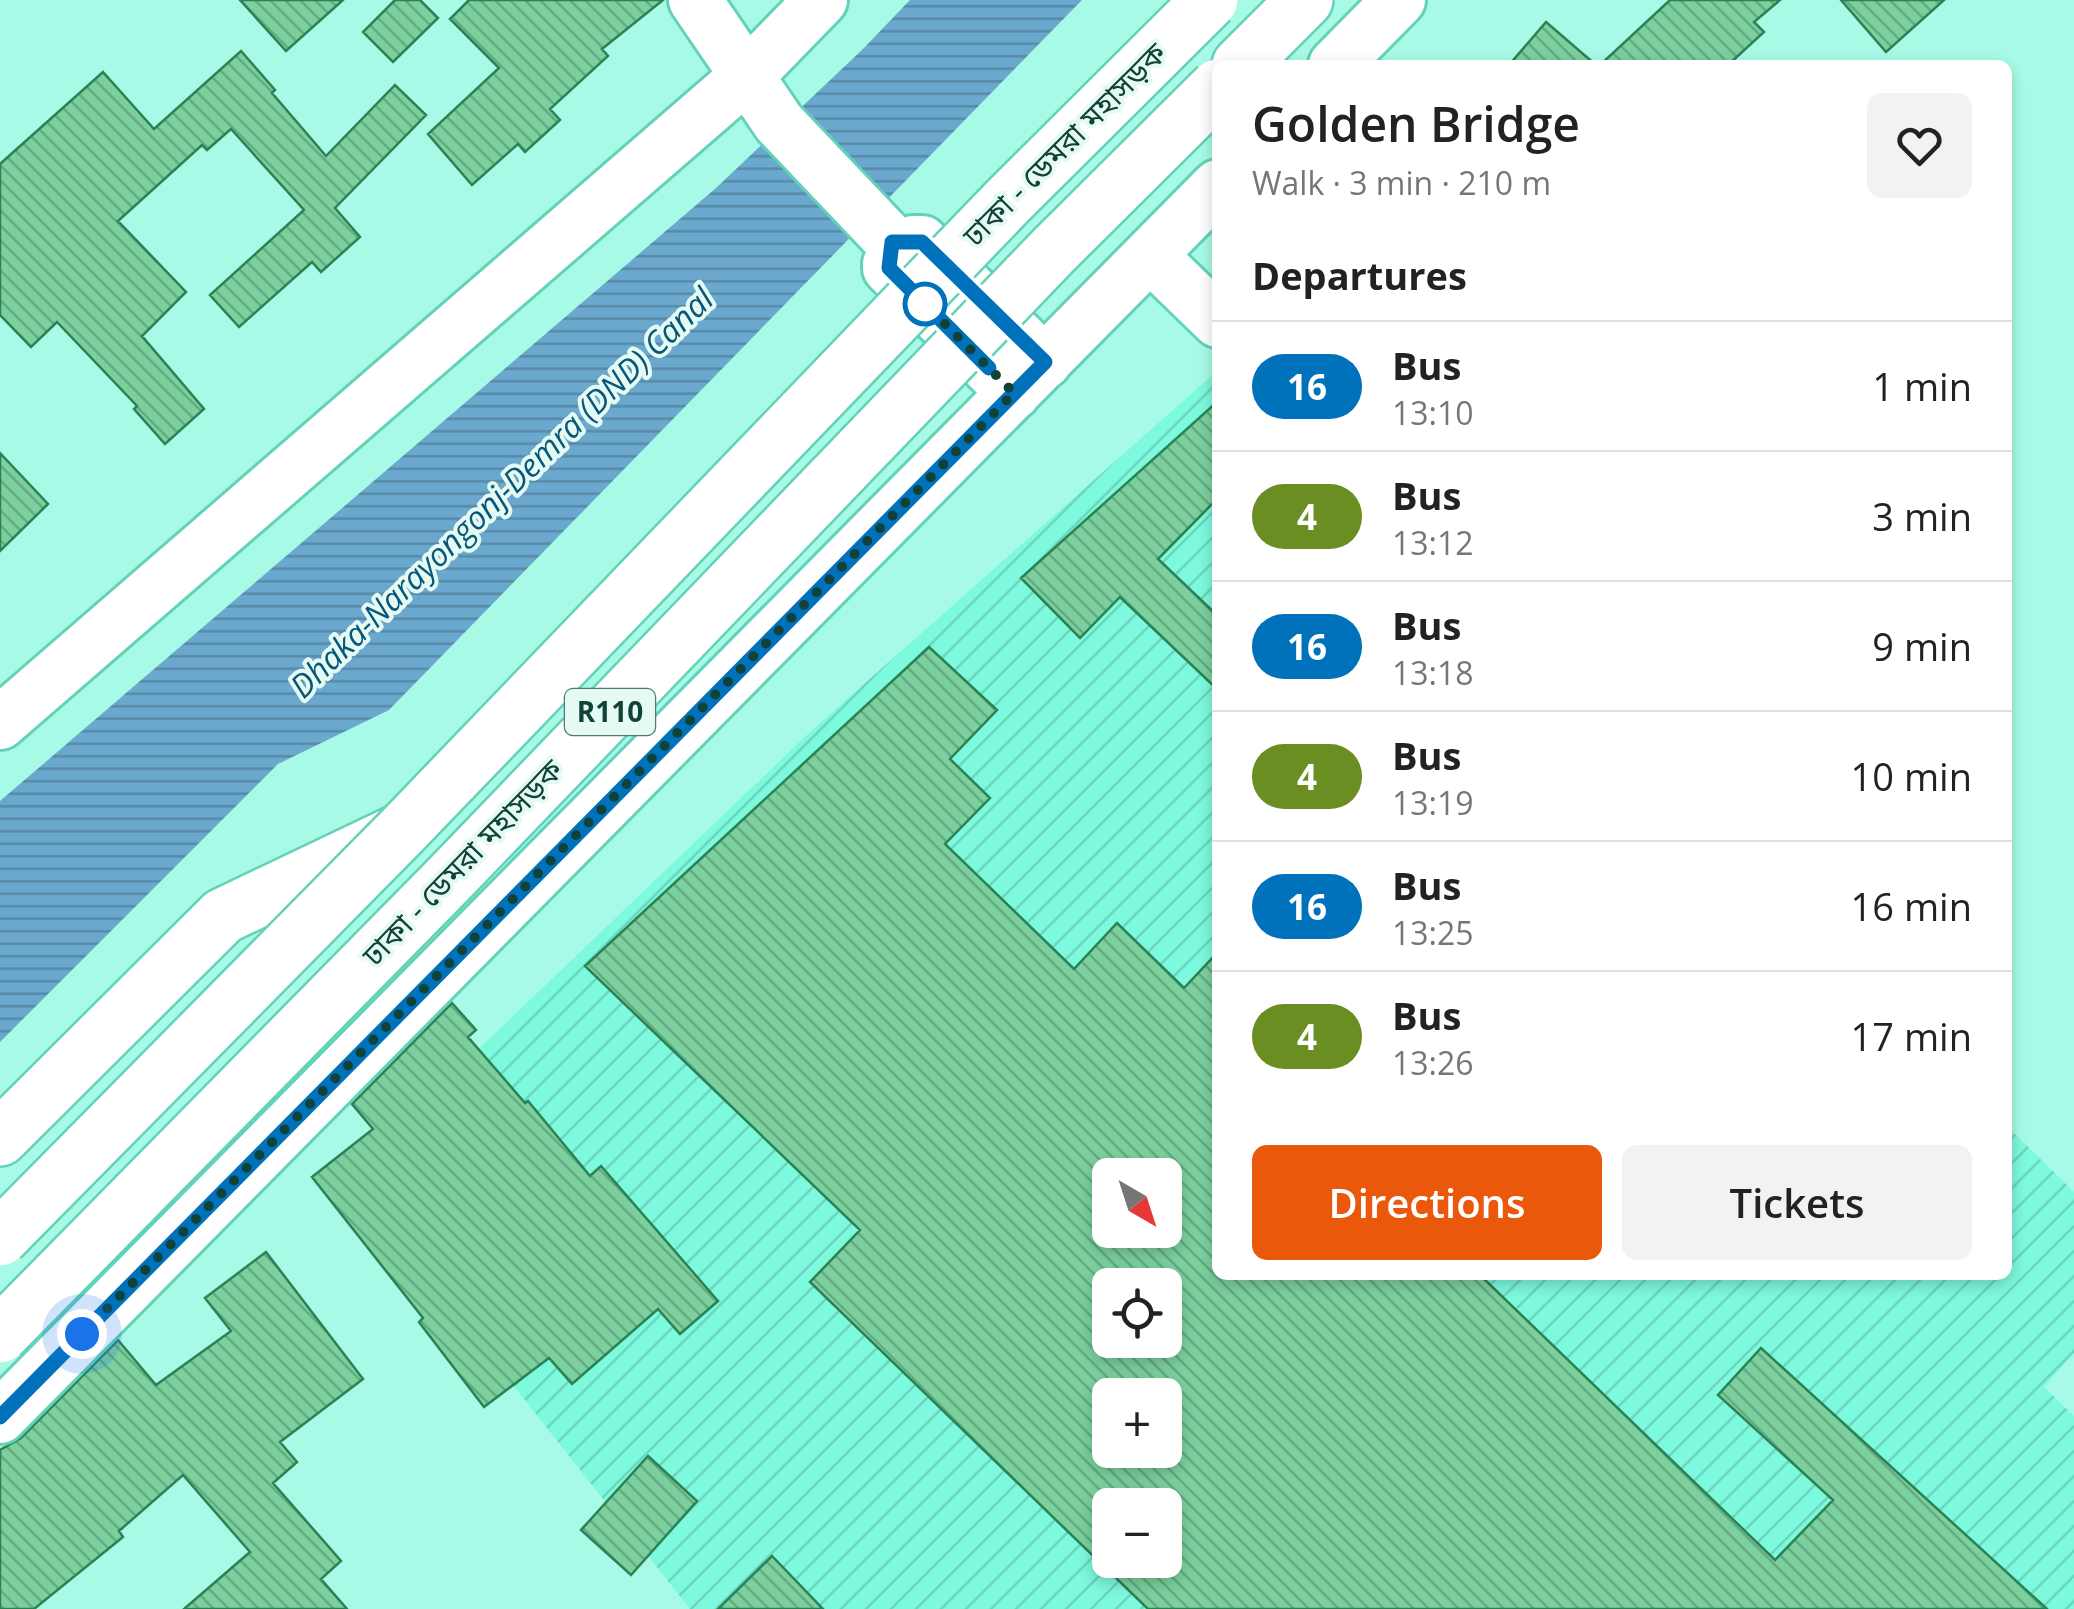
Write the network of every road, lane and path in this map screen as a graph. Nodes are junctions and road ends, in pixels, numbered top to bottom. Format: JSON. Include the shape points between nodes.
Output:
{"nodes":[{"id":1,"x":695,"y":0,"type":"edge"},
{"id":2,"x":821,"y":0,"type":"edge"},
{"id":3,"x":1210,"y":0,"type":"edge"},
{"id":4,"x":1306,"y":0,"type":"edge"},
{"id":5,"x":1399,"y":0,"type":"edge"},
{"id":6,"x":1245,"y":60,"type":"edge"},
{"id":7,"x":1341,"y":60,"type":"edge"},
{"id":8,"x":748,"y":75,"type":"junction"},
{"id":9,"x":1212,"y":94,"type":"edge"},
{"id":10,"x":1212,"y":192,"type":"edge"},
{"id":11,"x":1150,"y":255,"type":"junction"},
{"id":12,"x":1212,"y":315,"type":"edge"},
{"id":13,"x":1029,"y":377,"type":"junction"},
{"id":14,"x":0,"y":723,"type":"edge"},
{"id":15,"x":402,"y":830,"type":"junction"},
{"id":16,"x":0,"y":1138,"type":"edge"},
{"id":17,"x":0,"y":1238,"type":"edge"},
{"id":18,"x":0,"y":1335,"type":"edge"},
{"id":19,"x":0,"y":1417,"type":"edge"}],
"edges":[{"from":1,"to":8,"type":"street"},
{"from":2,"to":8,"type":"street"},
{"from":3,"to":15,"type":"main road","name":"ঢাকা - ডেমরা মহাসড়ক","number":"R110","bridge":true,"via":[[1006,202]]},
{"from":4,"to":6,"type":"main road"},
{"from":5,"to":7,"type":"street"},
{"from":8,"to":13,"type":"street","via":[[779,123],[883,233],[889,268]]},
{"from":8,"to":14,"type":"street"},
{"from":9,"to":18,"type":"main road","name":"ঢাকা - ডেমরা মহাসড়ক","number":"R110","bridge":true},
{"from":10,"to":11,"type":"street"},
{"from":11,"to":12,"type":"street"},
{"from":11,"to":13,"type":"street"},
{"from":13,"to":19,"type":"street"},
{"from":15,"to":16,"type":"main road","via":[[223,916]]},
{"from":15,"to":17,"type":"main road","name":"ঢাকা - ডেমরা মহাসড়ক","number":"R110","bridge":true}]}
